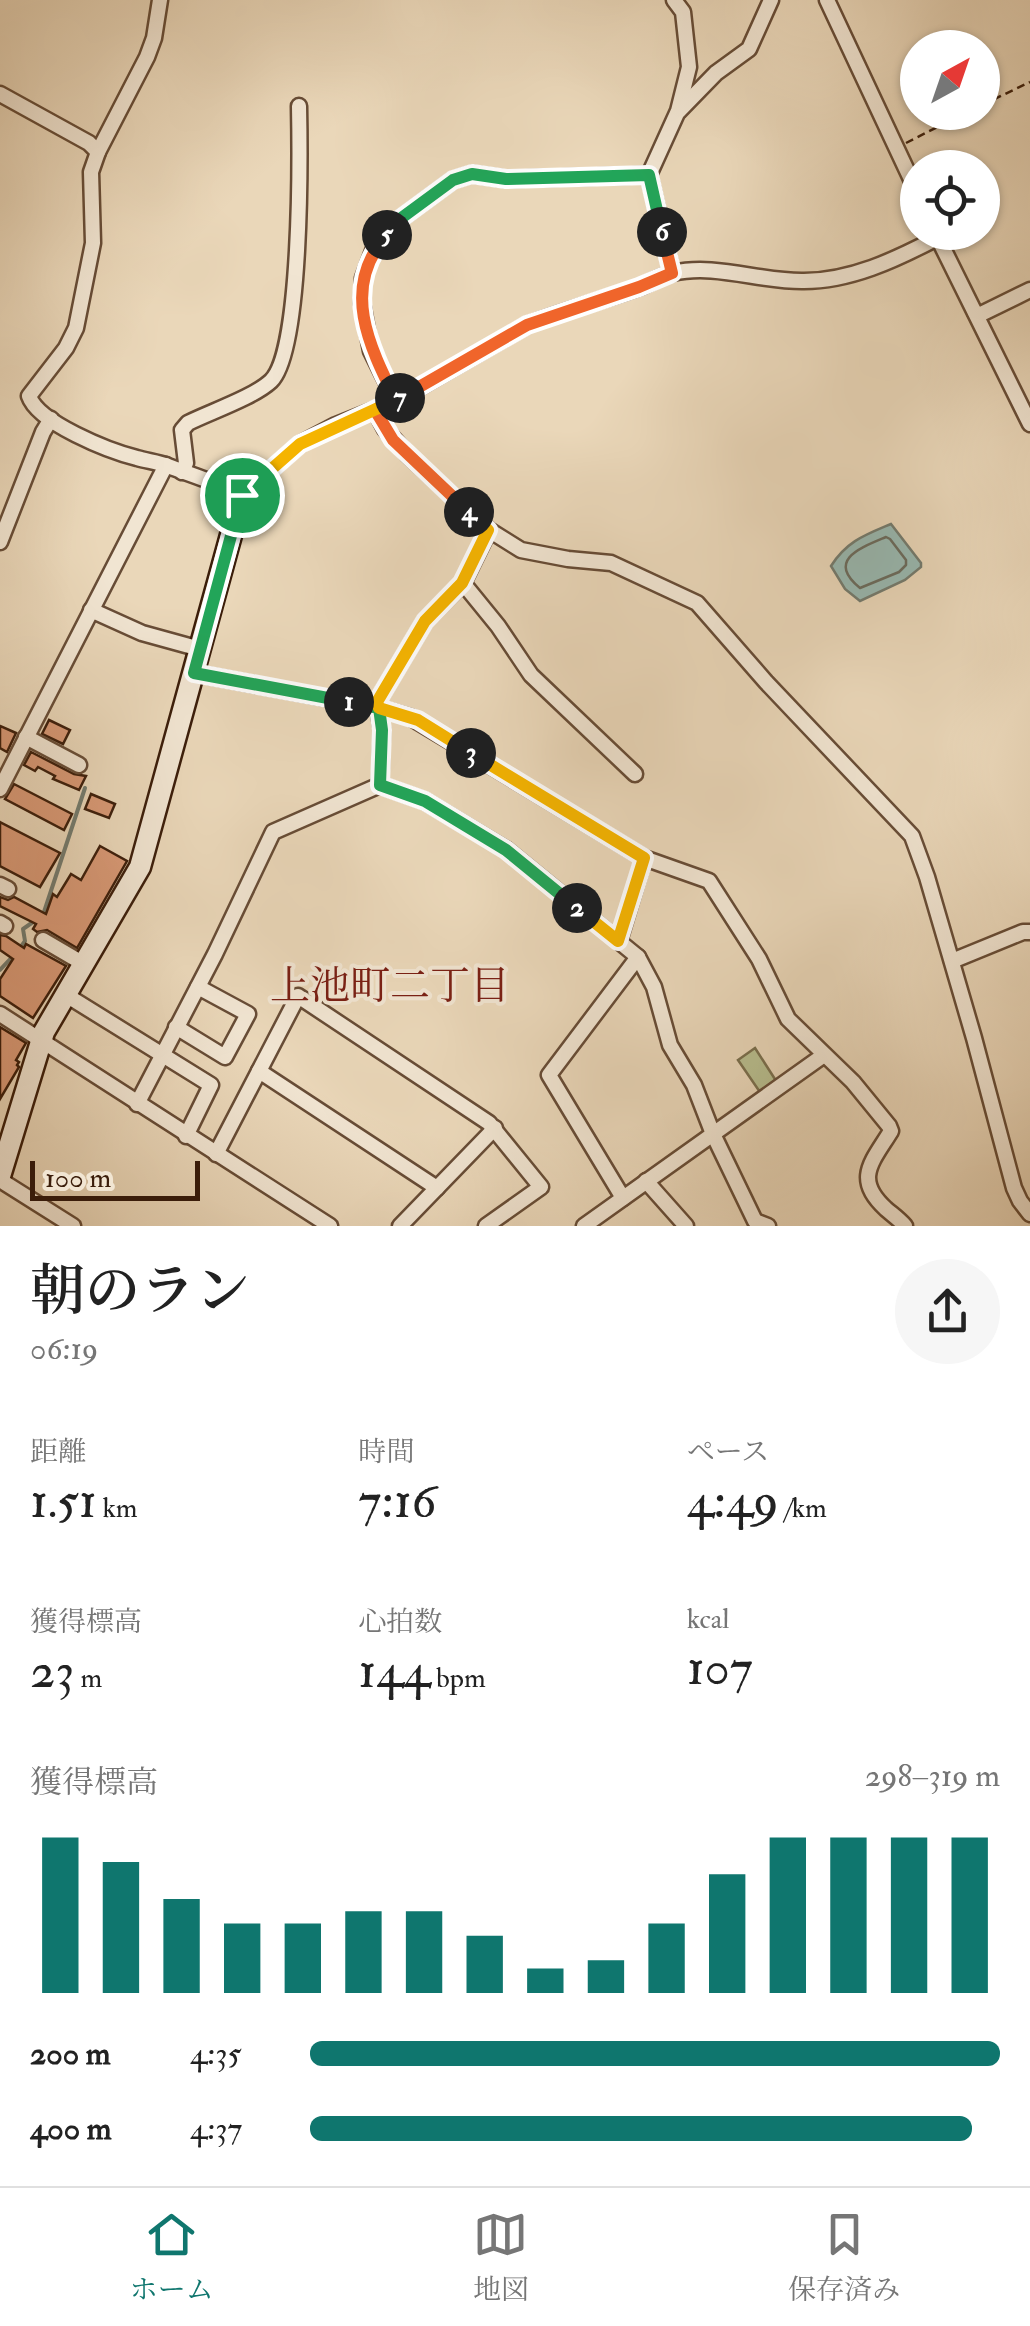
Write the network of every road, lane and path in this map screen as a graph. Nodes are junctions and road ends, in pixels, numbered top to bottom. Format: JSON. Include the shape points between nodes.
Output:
{"nodes":[{"id":1,"x":160,"y":0,"type":"edge"},
{"id":2,"x":674,"y":0,"type":"edge"},
{"id":3,"x":771,"y":0,"type":"edge"},
{"id":4,"x":827,"y":0,"type":"edge"},
{"id":5,"x":1030,"y":82,"type":"edge"},
{"id":6,"x":0,"y":94,"type":"edge"},
{"id":7,"x":1000,"y":96,"type":"edge"},
{"id":8,"x":299,"y":106,"type":"dead end"},
{"id":9,"x":678,"y":111,"type":"junction"},
{"id":10,"x":932,"y":130,"type":"edge"},
{"id":11,"x":896,"y":148,"type":"junction"},
{"id":12,"x":98,"y":152,"type":"junction"},
{"id":13,"x":900,"y":156,"type":"edge"},
{"id":14,"x":649,"y":175,"type":"junction"},
{"id":15,"x":914,"y":250,"type":"edge"},
{"id":16,"x":944,"y":250,"type":"edge"},
{"id":17,"x":672,"y":273,"type":"junction"},
{"id":18,"x":1030,"y":290,"type":"edge"},
{"id":19,"x":975,"y":312,"type":"junction"},
{"id":20,"x":396,"y":400,"type":"junction"},
{"id":21,"x":375,"y":410,"type":"junction"},
{"id":22,"x":51,"y":420,"type":"junction"},
{"id":23,"x":1030,"y":424,"type":"edge"},
{"id":24,"x":166,"y":465,"type":"junction"},
{"id":25,"x":182,"y":472,"type":"junction"},
{"id":26,"x":242,"y":495,"type":"junction"},
{"id":27,"x":488,"y":530,"type":"junction"},
{"id":28,"x":0,"y":542,"type":"edge"},
{"id":29,"x":462,"y":583,"type":"junction"},
{"id":30,"x":91,"y":610,"type":"junction"},
{"id":31,"x":200,"y":649,"type":"junction"},
{"id":32,"x":194,"y":673,"type":"junction"},
{"id":33,"x":379,"y":708,"type":"junction"},
{"id":34,"x":26,"y":737,"type":"junction"},
{"id":35,"x":80,"y":765,"type":"dead end"},
{"id":36,"x":635,"y":774,"type":"dead end"},
{"id":37,"x":380,"y":785,"type":"junction"},
{"id":38,"x":0,"y":789,"type":"edge"},
{"id":39,"x":644,"y":858,"type":"junction"},
{"id":40,"x":1030,"y":932,"type":"edge"},
{"id":41,"x":42,"y":940,"type":"dead end"},
{"id":42,"x":618,"y":941,"type":"junction"},
{"id":43,"x":638,"y":957,"type":"junction"},
{"id":44,"x":952,"y":961,"type":"junction"},
{"id":45,"x":84,"y":964,"type":"junction"},
{"id":46,"x":198,"y":987,"type":"junction"},
{"id":47,"x":66,"y":995,"type":"junction"},
{"id":48,"x":1,"y":1017,"type":"edge"},
{"id":49,"x":176,"y":1027,"type":"junction"},
{"id":50,"x":41,"y":1043,"type":"junction"},
{"id":51,"x":162,"y":1054,"type":"junction"},
{"id":52,"x":824,"y":1055,"type":"junction"},
{"id":53,"x":259,"y":1071,"type":"junction"},
{"id":54,"x":136,"y":1104,"type":"junction"},
{"id":55,"x":495,"y":1128,"type":"junction"},
{"id":56,"x":714,"y":1134,"type":"junction"},
{"id":57,"x":186,"y":1136,"type":"junction"},
{"id":58,"x":5,"y":1140,"type":"edge"},
{"id":59,"x":216,"y":1154,"type":"junction"},
{"id":60,"x":0,"y":1178,"type":"edge"},
{"id":61,"x":646,"y":1181,"type":"junction"},
{"id":62,"x":437,"y":1188,"type":"junction"},
{"id":63,"x":623,"y":1198,"type":"junction"},
{"id":64,"x":1030,"y":1214,"type":"edge"},
{"id":65,"x":408,"y":1223,"type":"edge"},
{"id":66,"x":586,"y":1225,"type":"edge"},
{"id":67,"x":73,"y":1226,"type":"edge"},
{"id":68,"x":330,"y":1226,"type":"edge"},
{"id":69,"x":486,"y":1226,"type":"edge"},
{"id":70,"x":686,"y":1226,"type":"edge"},
{"id":71,"x":768,"y":1226,"type":"edge"},
{"id":72,"x":905,"y":1226,"type":"edge"}],
"edges":[{"from":1,"to":12,"type":"street","via":[[147,57]]},
{"from":2,"to":9,"type":"street","via":[[684,12],[688,67]]},
{"from":3,"to":9,"type":"street","via":[[749,49]]},
{"from":4,"to":11,"type":"street"},
{"from":5,"to":7,"type":"path"},
{"from":6,"to":12,"type":"street"},
{"from":8,"to":25,"type":"street","via":[[296,282],[278,372],[263,387],[182,430]]},
{"from":9,"to":14,"type":"street"},
{"from":10,"to":11,"type":"path"},
{"from":11,"to":13,"type":"street"},
{"from":12,"to":22,"type":"street","via":[[90,181],[94,243],[76,328],[29,396]]},
{"from":14,"to":17,"type":"street"},
{"from":14,"to":20,"type":"street","via":[[472,174],[400,219],[372,250],[362,303],[371,351]]},
{"from":15,"to":17,"type":"street","via":[[858,272],[803,282]]},
{"from":16,"to":19,"type":"street"},
{"from":17,"to":20,"type":"street","via":[[527,325]]},
{"from":18,"to":19,"type":"street"},
{"from":19,"to":23,"type":"street"},
{"from":20,"to":21,"type":"street"},
{"from":21,"to":26,"type":"street","via":[[300,444]]},
{"from":21,"to":27,"type":"street","via":[[393,440]]},
{"from":22,"to":24,"type":"street","via":[[134,458]]},
{"from":22,"to":28,"type":"street"},
{"from":24,"to":25,"type":"street"},
{"from":24,"to":30,"type":"street"},
{"from":25,"to":26,"type":"street"},
{"from":26,"to":31,"type":"street"},
{"from":27,"to":29,"type":"street"},
{"from":27,"to":44,"type":"street","via":[[522,550],[611,563],[697,603],[912,836]]},
{"from":29,"to":33,"type":"street","via":[[425,621]]},
{"from":29,"to":36,"type":"street","via":[[530,675]]},
{"from":30,"to":31,"type":"street"},
{"from":30,"to":34,"type":"street"},
{"from":31,"to":32,"type":"street"},
{"from":32,"to":33,"type":"street"},
{"from":32,"to":45,"type":"street","via":[[140,867]]},
{"from":33,"to":37,"type":"street"},
{"from":33,"to":39,"type":"street","via":[[418,720]]},
{"from":34,"to":35,"type":"street"},
{"from":34,"to":38,"type":"street"},
{"from":37,"to":42,"type":"street","via":[[425,801],[506,850]]},
{"from":37,"to":46,"type":"street","via":[[273,832]]},
{"from":39,"to":42,"type":"street"},
{"from":39,"to":52,"type":"street","via":[[709,881],[784,1014]]},
{"from":40,"to":44,"type":"street"},
{"from":41,"to":45,"type":"street"},
{"from":42,"to":43,"type":"street"},
{"from":43,"to":56,"type":"street","via":[[654,986],[670,1045]]},
{"from":43,"to":63,"type":"street","via":[[549,1074]]},
{"from":44,"to":64,"type":"street","via":[[1014,1188]]},
{"from":45,"to":47,"type":"street"},
{"from":46,"to":49,"type":"street"},
{"from":46,"to":49,"type":"street","via":[[248,1014],[225,1057]]},
{"from":47,"to":50,"type":"street"},
{"from":47,"to":51,"type":"street"},
{"from":48,"to":50,"type":"street"},
{"from":49,"to":51,"type":"street"},
{"from":50,"to":54,"type":"street"},
{"from":50,"to":58,"type":"street"},
{"from":51,"to":54,"type":"street"},
{"from":51,"to":57,"type":"street","via":[[210,1085]]},
{"from":52,"to":56,"type":"street"},
{"from":52,"to":72,"type":"street","via":[[891,1130],[867,1178],[869,1190]]},
{"from":53,"to":55,"type":"street","via":[[298,996]]},
{"from":53,"to":59,"type":"street"},
{"from":53,"to":62,"type":"street"},
{"from":54,"to":57,"type":"street"},
{"from":55,"to":62,"type":"street"},
{"from":55,"to":69,"type":"street","via":[[541,1187]]},
{"from":56,"to":61,"type":"street"},
{"from":56,"to":71,"type":"street","via":[[755,1222]]},
{"from":57,"to":59,"type":"street"},
{"from":58,"to":60,"type":"street"},
{"from":59,"to":68,"type":"street"},
{"from":60,"to":67,"type":"street"},
{"from":61,"to":63,"type":"street"},
{"from":61,"to":70,"type":"street"},
{"from":62,"to":65,"type":"street"},
{"from":63,"to":66,"type":"street"}]}
